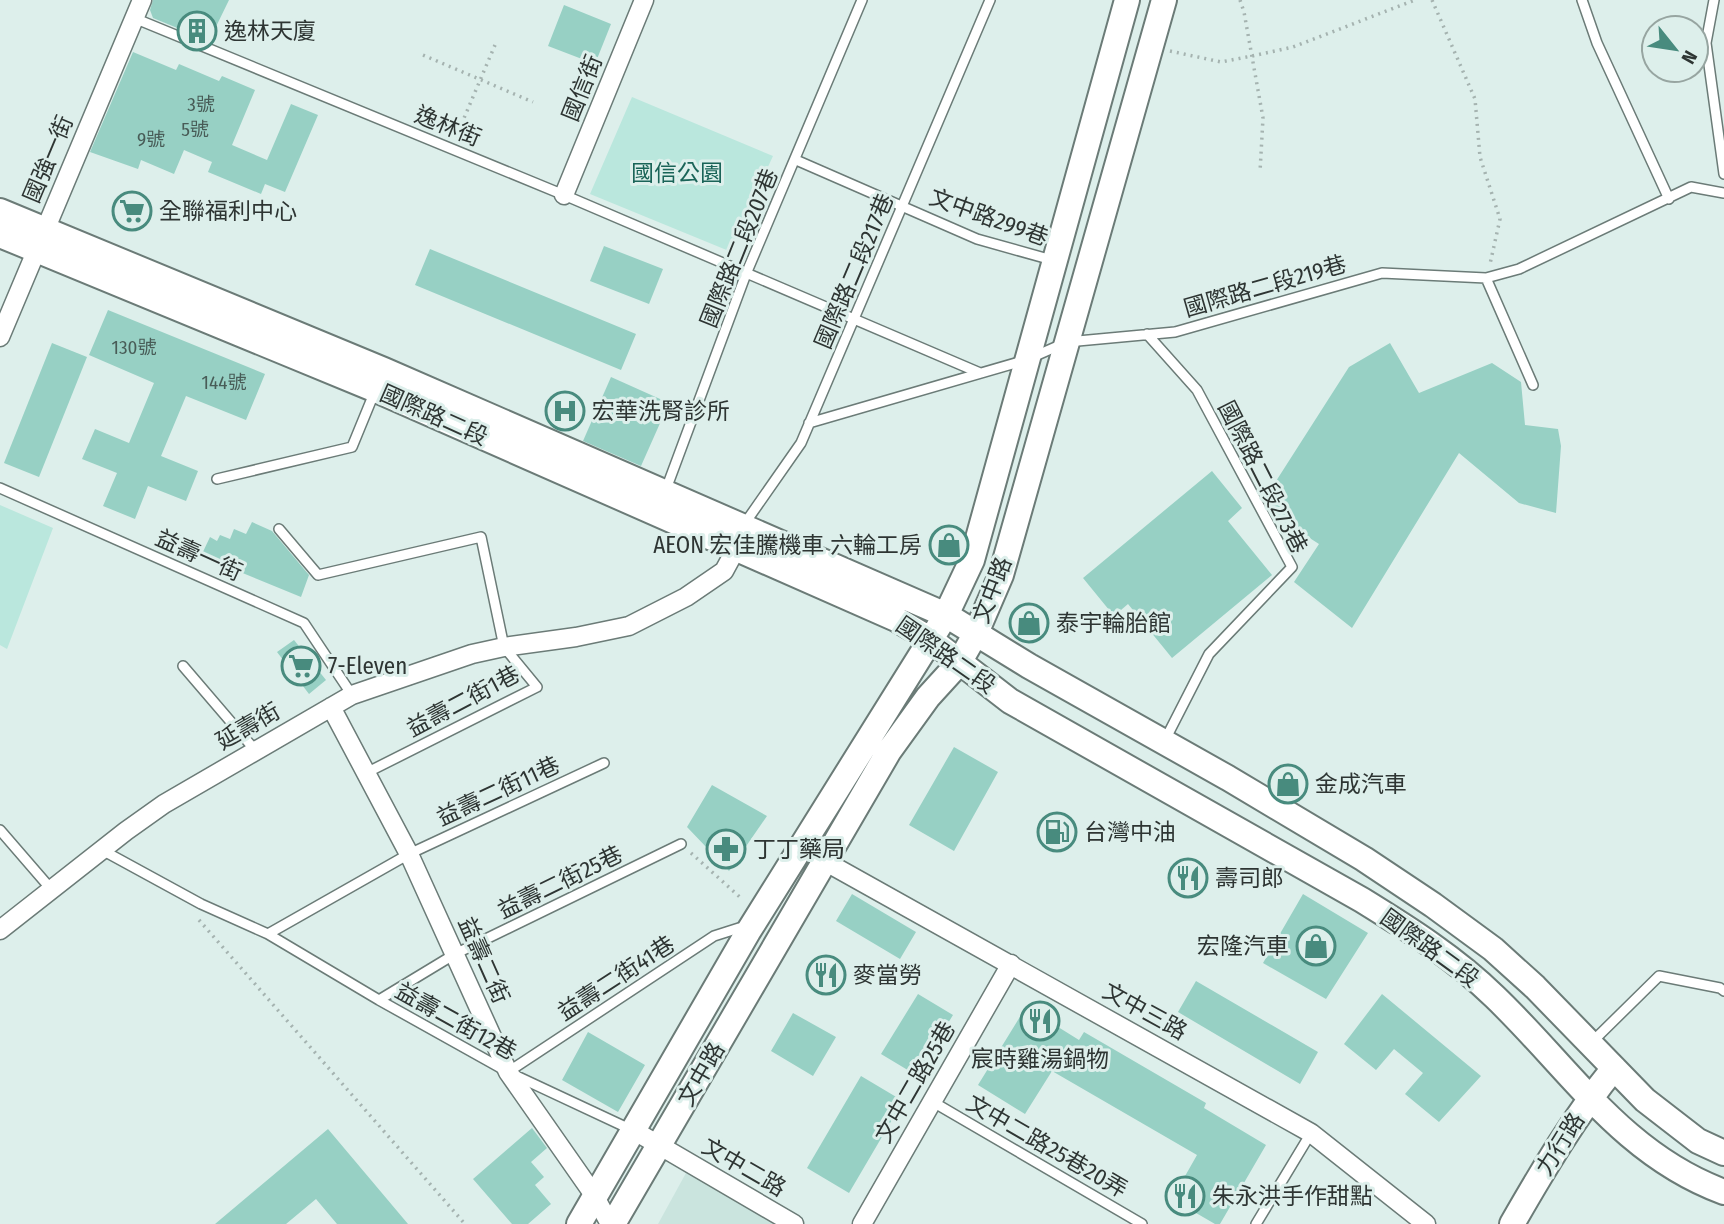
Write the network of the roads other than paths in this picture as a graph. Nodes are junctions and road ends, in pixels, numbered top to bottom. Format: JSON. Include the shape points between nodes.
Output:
{"nodes":[{"id":1,"x":142,"y":0,"type":"edge"},
{"id":2,"x":644,"y":0,"type":"edge"},
{"id":3,"x":862,"y":0,"type":"edge"},
{"id":4,"x":990,"y":0,"type":"edge"},
{"id":5,"x":1127,"y":0,"type":"edge"},
{"id":6,"x":1164,"y":0,"type":"edge"},
{"id":7,"x":1581,"y":0,"type":"edge"},
{"id":8,"x":1714,"y":0,"type":"edge"},
{"id":9,"x":134,"y":18,"type":"junction"},
{"id":10,"x":796,"y":160,"type":"junction"},
{"id":11,"x":1724,"y":174,"type":"edge"},
{"id":12,"x":1724,"y":193,"type":"edge"},
{"id":13,"x":564,"y":195,"type":"junction"},
{"id":14,"x":1669,"y":199,"type":"junction"},
{"id":15,"x":903,"y":205,"type":"junction"},
{"id":16,"x":0,"y":211,"type":"edge"},
{"id":17,"x":0,"y":235,"type":"edge"},
{"id":18,"x":41,"y":239,"type":"junction"},
{"id":19,"x":1054,"y":261,"type":"junction"},
{"id":20,"x":746,"y":274,"type":"junction"},
{"id":21,"x":1486,"y":278,"type":"junction"},
{"id":22,"x":854,"y":319,"type":"junction"},
{"id":23,"x":1147,"y":334,"type":"junction"},
{"id":24,"x":0,"y":337,"type":"edge"},
{"id":25,"x":1067,"y":342,"type":"junction"},
{"id":26,"x":1026,"y":360,"type":"junction"},
{"id":27,"x":980,"y":373,"type":"junction"},
{"id":28,"x":1533,"y":385,"type":"dead end"},
{"id":29,"x":376,"y":390,"type":"junction"},
{"id":30,"x":809,"y":423,"type":"junction"},
{"id":31,"x":217,"y":479,"type":"dead end"},
{"id":32,"x":0,"y":488,"type":"edge"},
{"id":33,"x":661,"y":502,"type":"junction"},
{"id":34,"x":279,"y":528,"type":"dead end"},
{"id":35,"x":740,"y":536,"type":"junction"},
{"id":36,"x":946,"y":615,"type":"junction"},
{"id":37,"x":976,"y":633,"type":"junction"},
{"id":38,"x":930,"y":639,"type":"junction"},
{"id":39,"x":504,"y":647,"type":"junction"},
{"id":40,"x":959,"y":663,"type":"junction"},
{"id":41,"x":183,"y":666,"type":"dead end"},
{"id":42,"x":352,"y":695,"type":"junction"},
{"id":43,"x":331,"y":707,"type":"junction"},
{"id":44,"x":1165,"y":742,"type":"junction"},
{"id":45,"x":255,"y":750,"type":"junction"},
{"id":46,"x":604,"y":763,"type":"dead end"},
{"id":47,"x":366,"y":773,"type":"junction"},
{"id":48,"x":0,"y":830,"type":"edge"},
{"id":49,"x":681,"y":845,"type":"road end"},
{"id":50,"x":102,"y":850,"type":"junction"},
{"id":51,"x":408,"y":854,"type":"junction"},
{"id":52,"x":826,"y":862,"type":"junction"},
{"id":53,"x":51,"y":889,"type":"junction"},
{"id":54,"x":754,"y":924,"type":"junction"},
{"id":55,"x":0,"y":930,"type":"edge"},
{"id":56,"x":268,"y":934,"type":"junction"},
{"id":57,"x":455,"y":954,"type":"junction"},
{"id":58,"x":1010,"y":964,"type":"junction"},
{"id":59,"x":1724,"y":991,"type":"edge"},
{"id":60,"x":379,"y":1000,"type":"junction"},
{"id":61,"x":1590,"y":1044,"type":"junction"},
{"id":62,"x":1614,"y":1068,"type":"junction"},
{"id":63,"x":508,"y":1072,"type":"junction"},
{"id":64,"x":1590,"y":1097,"type":"junction"},
{"id":65,"x":933,"y":1102,"type":"junction"},
{"id":66,"x":633,"y":1130,"type":"junction"},
{"id":67,"x":1311,"y":1133,"type":"junction"},
{"id":68,"x":659,"y":1146,"type":"junction"},
{"id":69,"x":1724,"y":1153,"type":"edge"},
{"id":70,"x":1724,"y":1192,"type":"edge"},
{"id":71,"x":594,"y":1195,"type":"junction"},
{"id":72,"x":579,"y":1224,"type":"edge"},
{"id":73,"x":611,"y":1224,"type":"edge"},
{"id":74,"x":794,"y":1224,"type":"edge"},
{"id":75,"x":862,"y":1224,"type":"edge"},
{"id":76,"x":1142,"y":1224,"type":"edge"},
{"id":77,"x":1256,"y":1224,"type":"edge"},
{"id":78,"x":1426,"y":1224,"type":"edge"},
{"id":79,"x":1512,"y":1224,"type":"edge"}],
"edges":[{"from":1,"to":9,"type":"street","name":"國強一街"},
{"from":2,"to":13,"type":"street","name":"國信街"},
{"from":3,"to":10,"type":"lane","name":"國際路二段207巷"},
{"from":4,"to":15,"type":"lane","name":"國際路二段217巷"},
{"from":5,"to":19,"type":"street","name":"文中路"},
{"from":6,"to":25,"type":"street","name":"文中路"},
{"from":7,"to":14,"type":"lane"},
{"from":8,"to":11,"type":"lane","via":[[1706,43]]},
{"from":9,"to":13,"type":"lane","name":"逸林街"},
{"from":9,"to":18,"type":"street","name":"國強一街"},
{"from":10,"to":15,"type":"lane","name":"文中路299巷"},
{"from":10,"to":20,"type":"lane","name":"國際路二段207巷"},
{"from":12,"to":14,"type":"lane","name":"國際路二段219巷","via":[[1691,187]]},
{"from":13,"to":20,"type":"lane","name":"逸林街"},
{"from":14,"to":21,"type":"lane","name":"國際路二段219巷","via":[[1519,269]]},
{"from":15,"to":19,"type":"lane","name":"文中路299巷","via":[[977,239]]},
{"from":15,"to":22,"type":"lane","name":"國際路二段217巷"},
{"from":16,"to":18,"type":"street","name":"國際路二段"},
{"from":17,"to":18,"type":"street","name":"國際路二段"},
{"from":18,"to":24,"type":"street","name":"國強一街"},
{"from":18,"to":29,"type":"street","name":"國際路二段"},
{"from":18,"to":33,"type":"street","name":"國際路二段","via":[[384,370]]},
{"from":19,"to":26,"type":"street","name":"文中路"},
{"from":20,"to":22,"type":"lane","name":"逸林街"},
{"from":20,"to":33,"type":"lane","name":"國際路二段207巷"},
{"from":21,"to":23,"type":"lane","name":"國際路二段219巷","via":[[1382,273],[1175,332]]},
{"from":21,"to":28,"type":"lane"},
{"from":22,"to":27,"type":"lane","name":"逸林街"},
{"from":22,"to":30,"type":"lane","name":"國際路二段217巷"},
{"from":23,"to":25,"type":"lane","name":"國際路二段219巷"},
{"from":23,"to":44,"type":"lane","name":"國際路二段273巷","via":[[1197,390],[1292,567],[1209,654]]},
{"from":25,"to":26,"type":"lane","name":"國際路二段219巷"},
{"from":25,"to":37,"type":"street","name":"文中路","via":[[1001,575]]},
{"from":26,"to":27,"type":"lane","name":"國際路二段219巷"},
{"from":26,"to":36,"type":"street","name":"文中路","via":[[972,561]]},
{"from":27,"to":30,"type":"lane","name":"國際路二段219巷"},
{"from":29,"to":31,"type":"lane","via":[[352,447]]},
{"from":29,"to":33,"type":"street","name":"國際路二段"},
{"from":30,"to":35,"type":"lane","name":"國際路二段217巷","via":[[801,443]]},
{"from":32,"to":42,"type":"lane","name":"益壽一街","via":[[304,623]]},
{"from":33,"to":35,"type":"street","name":"國際路二段"},
{"from":34,"to":39,"type":"lane","via":[[318,575],[481,537]]},
{"from":35,"to":36,"type":"street","name":"國際路二段"},
{"from":35,"to":38,"type":"street","name":"國際路二段"},
{"from":35,"to":39,"type":"street","name":"延壽街","via":[[724,571],[686,597],[628,626]]},
{"from":36,"to":37,"type":"street","name":"國際路二段"},
{"from":36,"to":38,"type":"street","name":"文中路"},
{"from":37,"to":40,"type":"street","name":"文中路"},
{"from":37,"to":44,"type":"street","name":"國際路二段"},
{"from":38,"to":40,"type":"street","name":"國際路二段"},
{"from":38,"to":54,"type":"street","name":"文中路"},
{"from":39,"to":42,"type":"street","name":"延壽街"},
{"from":39,"to":47,"type":"lane","name":"益壽二街1巷","via":[[537,687]]},
{"from":40,"to":52,"type":"street","name":"文中路","via":[[889,751]]},
{"from":40,"to":64,"type":"street","name":"國際路二段","via":[[1010,701],[1413,932],[1495,997]]},
{"from":41,"to":45,"type":"lane"},
{"from":42,"to":43,"type":"street","name":"延壽街"},
{"from":43,"to":45,"type":"street","name":"延壽街"},
{"from":43,"to":47,"type":"street","name":"益壽二街"},
{"from":44,"to":61,"type":"street","name":"國際路二段","via":[[1433,905],[1535,986]]},
{"from":45,"to":50,"type":"street","name":"延壽街","via":[[164,804]]},
{"from":46,"to":51,"type":"lane","name":"益壽二街11巷"},
{"from":47,"to":51,"type":"street","name":"益壽二街"},
{"from":48,"to":53,"type":"lane"},
{"from":49,"to":57,"type":"lane","name":"益壽二街25巷"},
{"from":50,"to":53,"type":"street","name":"延壽街"},
{"from":50,"to":56,"type":"lane","name":"益壽二街12巷"},
{"from":51,"to":56,"type":"lane"},
{"from":51,"to":57,"type":"street","name":"益壽二街"},
{"from":52,"to":58,"type":"street","name":"文中三路"},
{"from":52,"to":68,"type":"street","name":"文中路"},
{"from":53,"to":55,"type":"street","name":"延壽街"},
{"from":54,"to":63,"type":"lane","name":"益壽二街41巷","via":[[715,936]]},
{"from":54,"to":66,"type":"street","name":"文中路"},
{"from":56,"to":60,"type":"lane","name":"益壽二街12巷"},
{"from":57,"to":60,"type":"lane","name":"益壽二街25巷"},
{"from":57,"to":63,"type":"street","name":"益壽二街"},
{"from":58,"to":65,"type":"street","name":"文中二路25巷"},
{"from":58,"to":67,"type":"street","name":"文中三路"},
{"from":59,"to":61,"type":"lane","via":[[1659,976]]},
{"from":60,"to":63,"type":"lane","name":"益壽二街12巷"},
{"from":61,"to":62,"type":"street","name":"國際路二段"},
{"from":62,"to":64,"type":"street","name":"力行路"},
{"from":62,"to":69,"type":"street","name":"國際路二段","via":[[1645,1100],[1698,1141]]},
{"from":63,"to":66,"type":"lane","name":"益壽二街12巷"},
{"from":63,"to":71,"type":"street","name":"益壽二街"},
{"from":64,"to":70,"type":"street","name":"國際路二段","via":[[1658,1160]]},
{"from":64,"to":79,"type":"street","name":"力行路"},
{"from":65,"to":75,"type":"street","name":"文中二路25巷"},
{"from":65,"to":76,"type":"lane","name":"文中二路25巷20弄"},
{"from":66,"to":68,"type":"street","name":"文中二路"},
{"from":66,"to":71,"type":"street","name":"文中路"},
{"from":67,"to":77,"type":"lane"},
{"from":67,"to":78,"type":"street","name":"文中三路"},
{"from":68,"to":73,"type":"street","name":"文中路"},
{"from":68,"to":74,"type":"street","name":"文中二路"},
{"from":71,"to":72,"type":"street","name":"文中路"},
{"from":71,"to":73,"type":"street","name":"益壽二街"}]}
